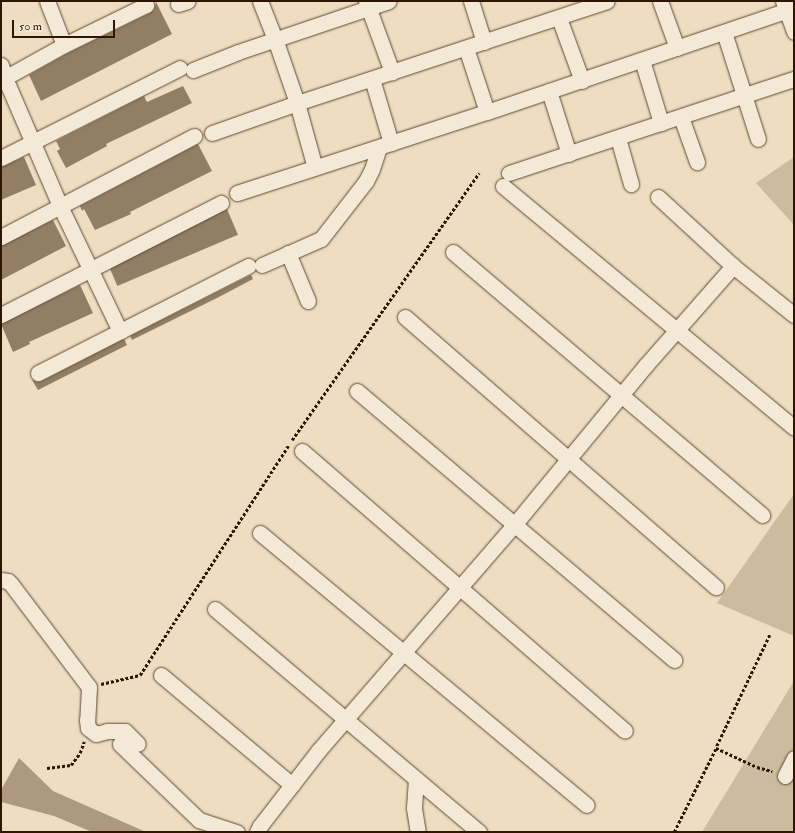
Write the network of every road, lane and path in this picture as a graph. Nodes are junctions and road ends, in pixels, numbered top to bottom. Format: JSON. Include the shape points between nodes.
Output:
{"nodes":[{"id":1,"x":47,"y":1,"type":"edge"},
{"id":2,"x":260,"y":1,"type":"edge"},
{"id":3,"x":389,"y":1,"type":"edge"},
{"id":4,"x":471,"y":1,"type":"edge"},
{"id":5,"x":607,"y":1,"type":"edge"},
{"id":6,"x":660,"y":1,"type":"edge"},
{"id":7,"x":148,"y":2,"type":"edge"},
{"id":8,"x":367,"y":4,"type":"edge"},
{"id":9,"x":788,"y":6,"type":"edge"},
{"id":10,"x":559,"y":18,"type":"junction"},
{"id":11,"x":724,"y":32,"type":"junction"},
{"id":12,"x":794,"y":32,"type":"edge"},
{"id":13,"x":276,"y":40,"type":"junction"},
{"id":14,"x":484,"y":42,"type":"junction"},
{"id":15,"x":64,"y":45,"type":"junction"},
{"id":16,"x":466,"y":48,"type":"junction"},
{"id":17,"x":677,"y":48,"type":"junction"},
{"id":18,"x":642,"y":60,"type":"junction"},
{"id":19,"x":392,"y":72,"type":"junction"},
{"id":20,"x":2,"y":74,"type":"edge"},
{"id":21,"x":372,"y":79,"type":"junction"},
{"id":22,"x":794,"y":79,"type":"edge"},
{"id":23,"x":582,"y":81,"type":"junction"},
{"id":24,"x":549,"y":91,"type":"junction"},
{"id":25,"x":744,"y":96,"type":"junction"},
{"id":26,"x":297,"y":103,"type":"junction"},
{"id":27,"x":487,"y":112,"type":"junction"},
{"id":28,"x":681,"y":117,"type":"junction"},
{"id":29,"x":661,"y":124,"type":"junction"},
{"id":30,"x":212,"y":133,"type":"dead end"},
{"id":31,"x":194,"y":136,"type":"dead end"},
{"id":32,"x":618,"y":138,"type":"junction"},
{"id":33,"x":758,"y":139,"type":"dead end"},
{"id":34,"x":32,"y":142,"type":"junction"},
{"id":35,"x":385,"y":145,"type":"junction"},
{"id":36,"x":569,"y":154,"type":"junction"},
{"id":37,"x":1,"y":158,"type":"edge"},
{"id":38,"x":697,"y":162,"type":"dead end"},
{"id":39,"x":315,"y":168,"type":"junction"},
{"id":40,"x":631,"y":184,"type":"dead end"},
{"id":41,"x":237,"y":193,"type":"dead end"},
{"id":42,"x":658,"y":197,"type":"dead end"},
{"id":43,"x":221,"y":203,"type":"dead end"},
{"id":44,"x":60,"y":206,"type":"junction"},
{"id":45,"x":1,"y":237,"type":"edge"},
{"id":46,"x":453,"y":252,"type":"dead end"},
{"id":47,"x":288,"y":254,"type":"junction"},
{"id":48,"x":733,"y":266,"type":"junction"},
{"id":49,"x":91,"y":270,"type":"junction"},
{"id":50,"x":308,"y":302,"type":"dead end"},
{"id":51,"x":1,"y":315,"type":"edge"},
{"id":52,"x":794,"y":315,"type":"edge"},
{"id":53,"x":405,"y":317,"type":"dead end"},
{"id":54,"x":677,"y":330,"type":"junction"},
{"id":55,"x":120,"y":331,"type":"junction"},
{"id":56,"x":38,"y":374,"type":"dead end"},
{"id":57,"x":357,"y":391,"type":"dead end"},
{"id":58,"x":621,"y":395,"type":"junction"},
{"id":59,"x":794,"y":428,"type":"edge"},
{"id":60,"x":302,"y":451,"type":"dead end"},
{"id":61,"x":568,"y":459,"type":"junction"},
{"id":62,"x":762,"y":515,"type":"dead end"},
{"id":63,"x":514,"y":525,"type":"junction"},
{"id":64,"x":260,"y":533,"type":"dead end"},
{"id":65,"x":1,"y":580,"type":"edge"},
{"id":66,"x":716,"y":587,"type":"dead end"},
{"id":67,"x":460,"y":588,"type":"junction"},
{"id":68,"x":215,"y":609,"type":"dead end"},
{"id":69,"x":770,"y":635,"type":"dead end"},
{"id":70,"x":404,"y":653,"type":"junction"},
{"id":71,"x":674,"y":660,"type":"dead end"},
{"id":72,"x":162,"y":675,"type":"dead end"},
{"id":73,"x":346,"y":719,"type":"junction"},
{"id":74,"x":88,"y":728,"type":"junction"},
{"id":75,"x":625,"y":731,"type":"dead end"},
{"id":76,"x":120,"y":744,"type":"dead end"},
{"id":77,"x":138,"y":744,"type":"dead end"},
{"id":78,"x":716,"y":748,"type":"junction"},
{"id":79,"x":794,"y":758,"type":"edge"},
{"id":80,"x":47,"y":768,"type":"dead end"},
{"id":81,"x":785,"y":776,"type":"joint"},
{"id":82,"x":416,"y":778,"type":"junction"},
{"id":83,"x":292,"y":785,"type":"junction"},
{"id":84,"x":586,"y":805,"type":"dead end"},
{"id":85,"x":237,"y":832,"type":"edge"},
{"id":86,"x":258,"y":832,"type":"edge"},
{"id":87,"x":418,"y":832,"type":"edge"},
{"id":88,"x":479,"y":832,"type":"edge"},
{"id":89,"x":674,"y":832,"type":"edge"}],
"edges":[{"from":1,"to":15,"type":"street"},
{"from":2,"to":13,"type":"street"},
{"from":3,"to":8,"type":"street"},
{"from":4,"to":14,"type":"street"},
{"from":5,"to":10,"type":"street"},
{"from":6,"to":17,"type":"street"},
{"from":7,"to":15,"type":"street"},
{"from":8,"to":13,"type":"street"},
{"from":8,"to":19,"type":"street"},
{"from":9,"to":11,"type":"street"},
{"from":9,"to":12,"type":"street"},
{"from":10,"to":14,"type":"street"},
{"from":10,"to":23,"type":"street"},
{"from":11,"to":17,"type":"street"},
{"from":11,"to":25,"type":"street"},
{"from":13,"to":26,"type":"street"},
{"from":13,"to":34,"type":"street","via":[[187,69]]},
{"from":14,"to":16,"type":"street"},
{"from":15,"to":20,"type":"street"},
{"from":16,"to":19,"type":"street"},
{"from":16,"to":27,"type":"street"},
{"from":17,"to":18,"type":"street"},
{"from":18,"to":23,"type":"street"},
{"from":18,"to":29,"type":"street"},
{"from":19,"to":21,"type":"street"},
{"from":20,"to":34,"type":"street"},
{"from":21,"to":26,"type":"street"},
{"from":21,"to":35,"type":"street"},
{"from":22,"to":25,"type":"street"},
{"from":23,"to":24,"type":"street"},
{"from":24,"to":27,"type":"street"},
{"from":24,"to":36,"type":"street"},
{"from":25,"to":28,"type":"street"},
{"from":25,"to":33,"type":"street"},
{"from":26,"to":30,"type":"street"},
{"from":26,"to":39,"type":"street"},
{"from":27,"to":35,"type":"street"},
{"from":28,"to":29,"type":"street"},
{"from":28,"to":38,"type":"street"},
{"from":29,"to":32,"type":"street"},
{"from":31,"to":44,"type":"street"},
{"from":32,"to":36,"type":"street"},
{"from":32,"to":40,"type":"street"},
{"from":34,"to":37,"type":"street"},
{"from":34,"to":44,"type":"street"},
{"from":35,"to":39,"type":"street"},
{"from":35,"to":47,"type":"street","via":[[366,181],[321,239]]},
{"from":36,"to":54,"type":"street","via":[[506,179]]},
{"from":39,"to":41,"type":"street"},
{"from":42,"to":48,"type":"street"},
{"from":43,"to":49,"type":"street"},
{"from":44,"to":45,"type":"street"},
{"from":44,"to":49,"type":"street"},
{"from":46,"to":58,"type":"street"},
{"from":47,"to":50,"type":"street"},
{"from":47,"to":55,"type":"street","via":[[255,266]]},
{"from":48,"to":52,"type":"street"},
{"from":48,"to":54,"type":"street"},
{"from":49,"to":51,"type":"street"},
{"from":49,"to":55,"type":"street"},
{"from":53,"to":61,"type":"street"},
{"from":54,"to":58,"type":"street"},
{"from":54,"to":59,"type":"street"},
{"from":55,"to":56,"type":"street"},
{"from":57,"to":63,"type":"street"},
{"from":58,"to":61,"type":"street"},
{"from":58,"to":62,"type":"street"},
{"from":60,"to":67,"type":"street"},
{"from":61,"to":63,"type":"street"},
{"from":61,"to":66,"type":"street"},
{"from":63,"to":67,"type":"street"},
{"from":63,"to":71,"type":"street"},
{"from":64,"to":70,"type":"street"},
{"from":65,"to":74,"type":"street","via":[[11,584],[88,687]]},
{"from":67,"to":70,"type":"street"},
{"from":67,"to":75,"type":"street"},
{"from":68,"to":73,"type":"street"},
{"from":69,"to":78,"type":"path"},
{"from":70,"to":73,"type":"street"},
{"from":70,"to":84,"type":"street"},
{"from":72,"to":83,"type":"street"},
{"from":73,"to":82,"type":"street"},
{"from":73,"to":83,"type":"street"},
{"from":74,"to":77,"type":"street","via":[[96,734],[125,731]]},
{"from":74,"to":80,"type":"path","via":[[80,753],[71,765]]},
{"from":76,"to":85,"type":"street","via":[[199,820]]},
{"from":78,"to":81,"type":"path","via":[[757,767]]},
{"from":78,"to":89,"type":"path"},
{"from":79,"to":81,"type":"street"},
{"from":82,"to":87,"type":"street","via":[[414,808]]},
{"from":82,"to":88,"type":"street"},
{"from":83,"to":86,"type":"street"}]}
